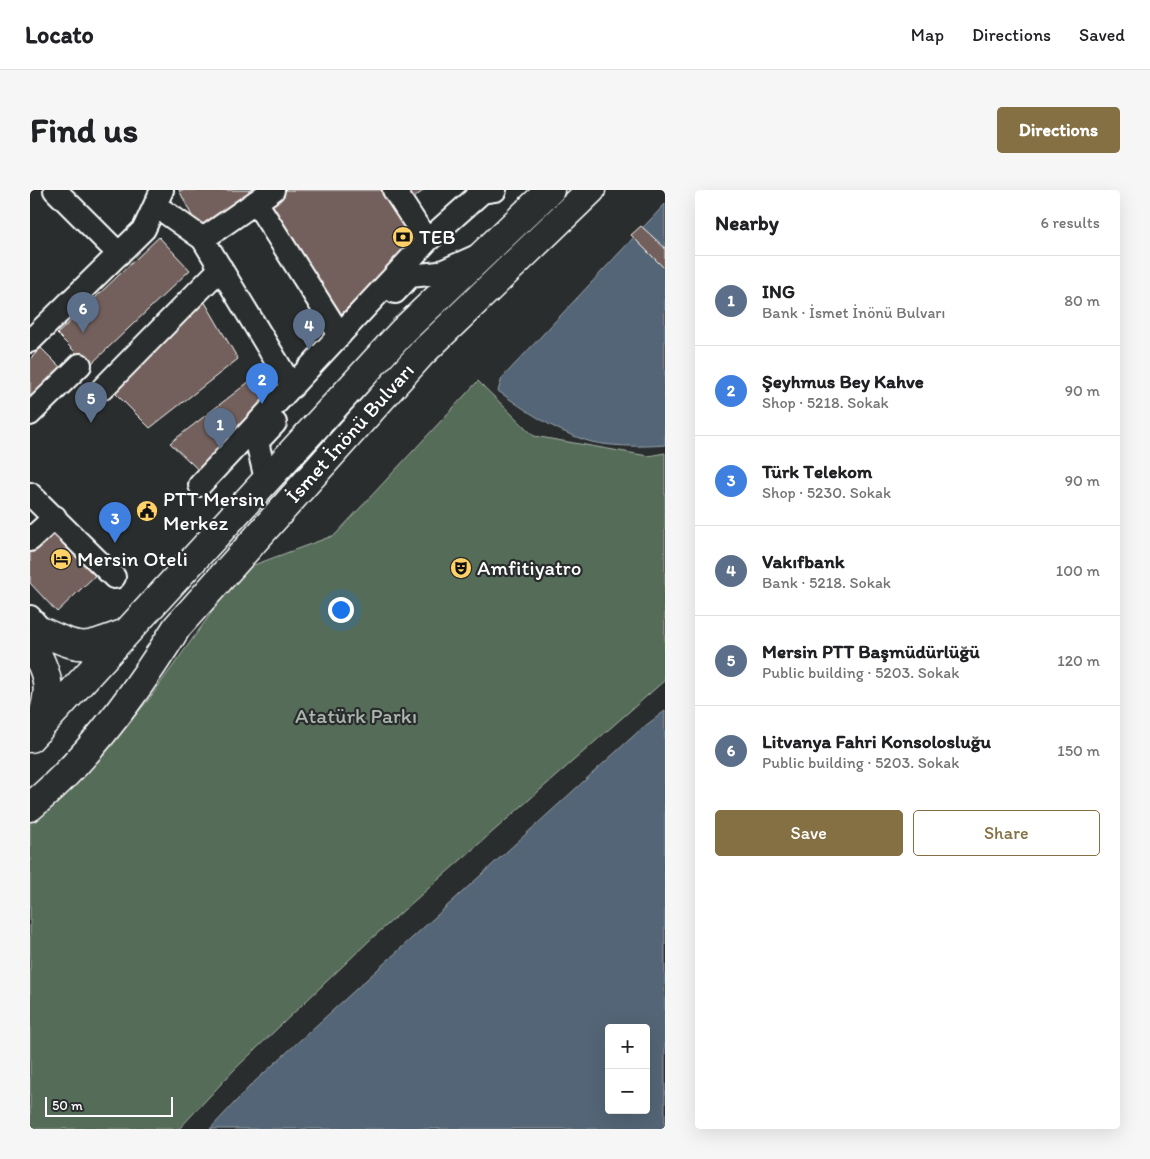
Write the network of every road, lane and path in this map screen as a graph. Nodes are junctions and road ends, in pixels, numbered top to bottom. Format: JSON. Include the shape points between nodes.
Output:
{"nodes":[{"id":1,"x":55,"y":190,"type":"edge"},
{"id":2,"x":394,"y":190,"type":"edge"},
{"id":3,"x":494,"y":190,"type":"edge"},
{"id":4,"x":591,"y":190,"type":"edge"},
{"id":5,"x":536,"y":195,"type":"edge"},
{"id":6,"x":265,"y":196,"type":"edge"},
{"id":7,"x":159,"y":198,"type":"edge"},
{"id":8,"x":203,"y":239,"type":"junction"},
{"id":9,"x":427,"y":241,"type":"junction"},
{"id":10,"x":118,"y":254,"type":"junction"},
{"id":11,"x":221,"y":268,"type":"junction"},
{"id":12,"x":340,"y":335,"type":"junction"},
{"id":13,"x":30,"y":340,"type":"edge"},
{"id":14,"x":80,"y":365,"type":"dead end"},
{"id":15,"x":104,"y":388,"type":"dead end"},
{"id":16,"x":292,"y":388,"type":"junction"},
{"id":17,"x":30,"y":414,"type":"edge"},
{"id":18,"x":200,"y":485,"type":"dead end"},
{"id":19,"x":30,"y":494,"type":"edge"},
{"id":20,"x":54,"y":517,"type":"junction"},
{"id":21,"x":30,"y":540,"type":"edge"},
{"id":22,"x":114,"y":577,"type":"dead end"},
{"id":23,"x":34,"y":633,"type":"edge"},
{"id":24,"x":124,"y":633,"type":"junction"},
{"id":25,"x":34,"y":734,"type":"edge"},
{"id":26,"x":30,"y":806,"type":"edge"}],
"edges":[{"from":1,"to":10,"type":"street"},
{"from":2,"to":9,"type":"street"},
{"from":3,"to":9,"type":"street","via":[[482,192]]},
{"from":4,"to":26,"type":"main road","name":"İsmet İnönü Bulvarı","via":[[422,353],[176,627],[148,673],[102,731],[74,764]]},
{"from":5,"to":24,"type":"main road","name":"İsmet İnönü Bulvarı","via":[[485,253],[403,331]]},
{"from":6,"to":8,"type":"street"},
{"from":6,"to":12,"type":"street"},
{"from":7,"to":8,"type":"street"},
{"from":7,"to":10,"type":"street","via":[[144,229]]},
{"from":8,"to":11,"type":"street"},
{"from":9,"to":12,"type":"street"},
{"from":10,"to":13,"type":"street"},
{"from":11,"to":15,"type":"street"},
{"from":11,"to":16,"type":"street"},
{"from":12,"to":16,"type":"street"},
{"from":14,"to":17,"type":"street"},
{"from":16,"to":18,"type":"street"},
{"from":19,"to":20,"type":"street"},
{"from":20,"to":21,"type":"street"},
{"from":20,"to":22,"type":"street"},
{"from":23,"to":24,"type":"main road","via":[[73,646],[96,645]]},
{"from":23,"to":25,"type":"main road","via":[[48,676],[48,698]]},
{"from":24,"to":25,"type":"main road","name":"İsmet İnönü Bulvarı"}]}
